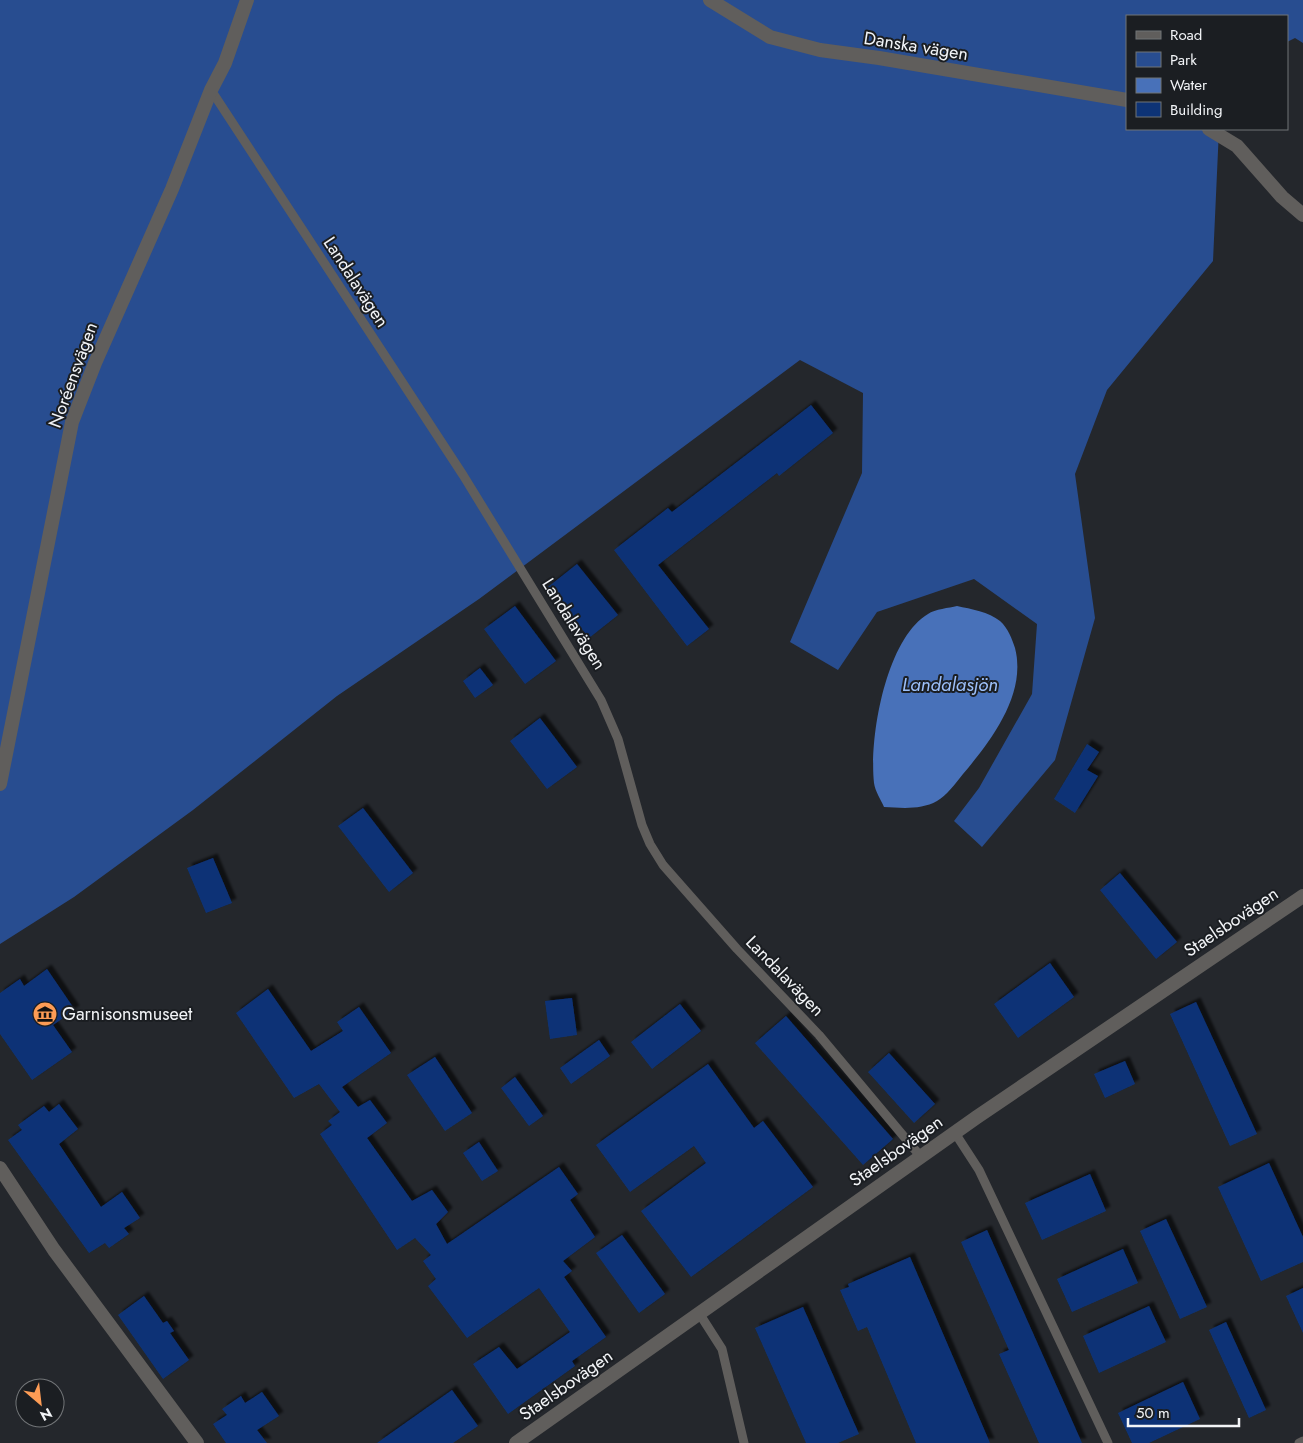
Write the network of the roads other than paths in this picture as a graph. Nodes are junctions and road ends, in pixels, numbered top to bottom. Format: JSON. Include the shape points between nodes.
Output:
{"nodes":[{"id":1,"x":247,"y":0,"type":"edge"},
{"id":2,"x":710,"y":0,"type":"edge"},
{"id":3,"x":211,"y":90,"type":"junction"},
{"id":4,"x":1126,"y":100,"type":"edge"},
{"id":5,"x":1211,"y":130,"type":"edge"},
{"id":6,"x":1303,"y":215,"type":"edge"},
{"id":7,"x":0,"y":784,"type":"edge"},
{"id":8,"x":1303,"y":896,"type":"edge"},
{"id":9,"x":955,"y":1133,"type":"junction"},
{"id":10,"x":921,"y":1157,"type":"junction"},
{"id":11,"x":0,"y":1168,"type":"edge"},
{"id":12,"x":699,"y":1313,"type":"junction"},
{"id":13,"x":1303,"y":1441,"type":"edge"},
{"id":14,"x":197,"y":1443,"type":"edge"},
{"id":15,"x":516,"y":1443,"type":"edge"},
{"id":16,"x":744,"y":1443,"type":"edge"},
{"id":17,"x":1108,"y":1443,"type":"edge"},
{"id":18,"x":1299,"y":1443,"type":"edge"}],
"edges":[{"from":1,"to":3,"type":"street","name":"Noréensvägen","via":[[225,63]]},
{"from":2,"to":4,"type":"street","name":"Danska vägen","via":[[770,37],[820,50]]},
{"from":3,"to":7,"type":"street","name":"Noréensvägen","via":[[72,422]]},
{"from":3,"to":10,"type":"lane","name":"Landalavägen","via":[[463,476],[601,700],[618,739],[642,825],[663,864],[737,949],[819,1035]]},
{"from":5,"to":6,"type":"street","via":[[1237,146],[1282,197]]},
{"from":8,"to":9,"type":"street","name":"Staelsbovägen"},
{"from":9,"to":10,"type":"street","name":"Staelsbovägen"},
{"from":9,"to":17,"type":"lane","via":[[979,1170]]},
{"from":10,"to":12,"type":"street","name":"Staelsbovägen"},
{"from":11,"to":14,"type":"street","via":[[54,1250]]},
{"from":12,"to":15,"type":"street","name":"Staelsbovägen"},
{"from":12,"to":16,"type":"lane","via":[[722,1349]]},
{"from":13,"to":18,"type":"lane"}]}
